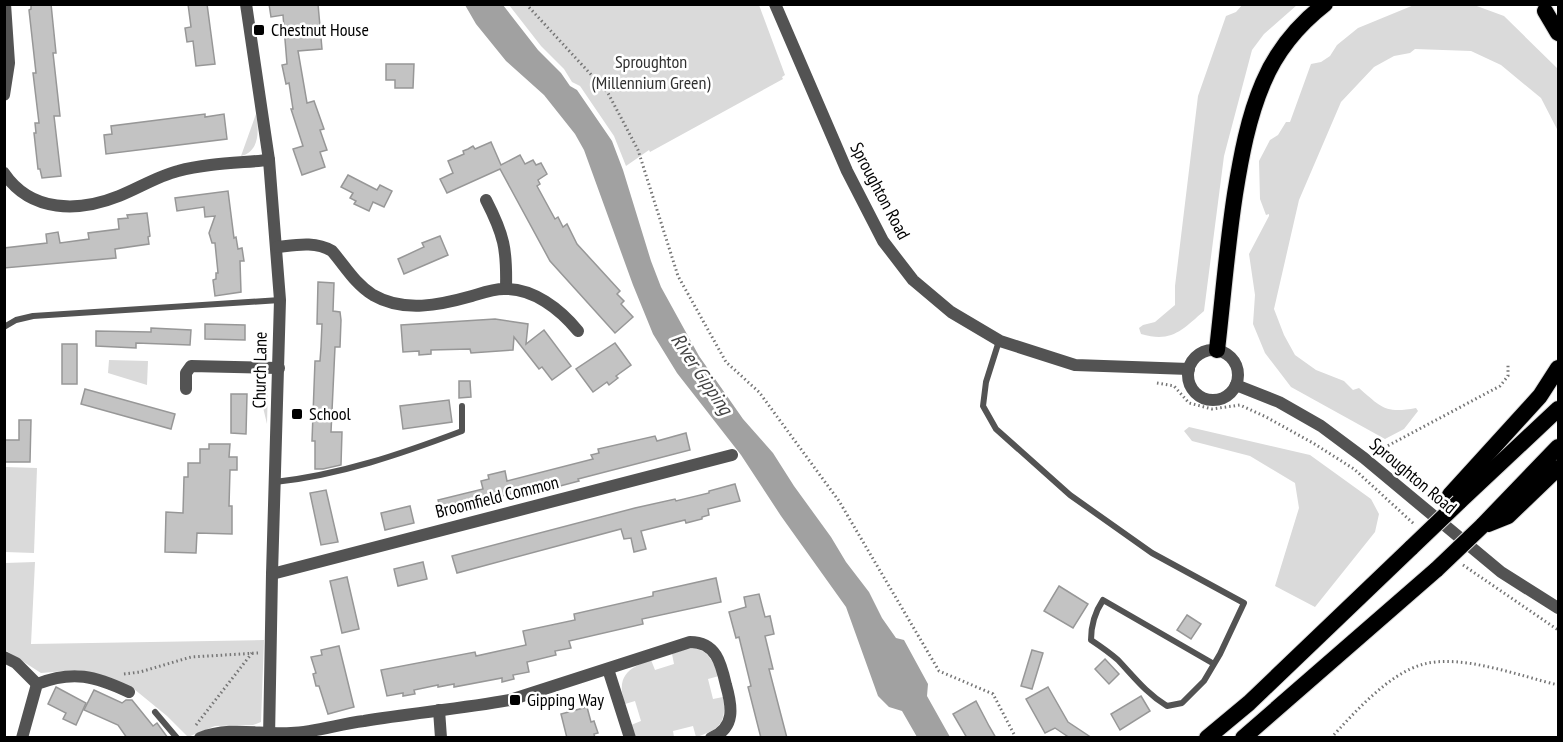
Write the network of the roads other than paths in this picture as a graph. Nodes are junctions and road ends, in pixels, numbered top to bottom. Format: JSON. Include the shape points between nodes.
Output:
{"nodes":[{"id":1,"x":5,"y":4,"type":"edge"},
{"id":2,"x":246,"y":4,"type":"edge"},
{"id":3,"x":775,"y":4,"type":"edge"},
{"id":4,"x":1325,"y":4,"type":"edge"},
{"id":5,"x":1547,"y":10,"type":"edge"},
{"id":6,"x":1558,"y":33,"type":"edge"},
{"id":7,"x":4,"y":95,"type":"edge"},
{"id":8,"x":269,"y":160,"type":"junction"},
{"id":9,"x":4,"y":174,"type":"edge"},
{"id":10,"x":486,"y":200,"type":"dead end"},
{"id":11,"x":277,"y":247,"type":"junction"},
{"id":12,"x":506,"y":288,"type":"junction"},
{"id":13,"x":280,"y":300,"type":"junction"},
{"id":14,"x":4,"y":327,"type":"edge"},
{"id":15,"x":578,"y":331,"type":"dead end"},
{"id":16,"x":1000,"y":340,"type":"junction"},
{"id":17,"x":1217,"y":350,"type":"junction"},
{"id":18,"x":279,"y":368,"type":"junction"},
{"id":19,"x":1558,"y":368,"type":"edge"},
{"id":20,"x":1189,"y":369,"type":"junction"},
{"id":21,"x":1236,"y":385,"type":"junction"},
{"id":22,"x":186,"y":389,"type":"dead end"},
{"id":23,"x":462,"y":406,"type":"dead end"},
{"id":24,"x":1558,"y":409,"type":"edge"},
{"id":25,"x":1558,"y":447,"type":"edge"},
{"id":26,"x":732,"y":455,"type":"dead end"},
{"id":27,"x":1558,"y":468,"type":"edge"},
{"id":28,"x":275,"y":482,"type":"junction"},
{"id":29,"x":1454,"y":499,"type":"junction"},
{"id":30,"x":1482,"y":526,"type":"junction"},
{"id":31,"x":272,"y":574,"type":"junction"},
{"id":32,"x":1558,"y":608,"type":"edge"},
{"id":33,"x":4,"y":657,"type":"edge"},
{"id":34,"x":1214,"y":664,"type":"junction"},
{"id":35,"x":608,"y":669,"type":"junction"},
{"id":36,"x":37,"y":684,"type":"junction"},
{"id":37,"x":129,"y":692,"type":"dead end"},
{"id":38,"x":439,"y":710,"type":"junction"},
{"id":39,"x":155,"y":712,"type":"dead end"},
{"id":40,"x":196,"y":734,"type":"edge"},
{"id":41,"x":269,"y":735,"type":"edge"},
{"id":42,"x":22,"y":738,"type":"edge"},
{"id":43,"x":177,"y":738,"type":"edge"},
{"id":44,"x":441,"y":738,"type":"edge"},
{"id":45,"x":630,"y":738,"type":"edge"},
{"id":46,"x":711,"y":738,"type":"edge"},
{"id":47,"x":1207,"y":738,"type":"edge"},
{"id":48,"x":1243,"y":738,"type":"edge"}],
"edges":[{"from":1,"to":7,"type":"street","via":[[9,63]]},
{"from":2,"to":8,"type":"street","name":"Church Lane"},
{"from":3,"to":16,"type":"street","name":"Sproughton Road","via":[[847,171],[884,241],[913,280],[928,293],[951,312]]},
{"from":4,"to":17,"type":"highway","via":[[1296,29],[1282,49],[1253,110],[1240,160]]},
{"from":5,"to":6,"type":"highway"},
{"from":8,"to":9,"type":"street","via":[[177,171],[112,198],[69,207],[48,205],[28,197]]},
{"from":8,"to":11,"type":"street","name":"Church Lane"},
{"from":10,"to":12,"type":"street","via":[[500,226],[506,250]]},
{"from":11,"to":12,"type":"street","via":[[325,247],[364,288],[397,304],[440,304]]},
{"from":11,"to":13,"type":"street","name":"Church Lane"},
{"from":12,"to":15,"type":"street","via":[[544,301]]},
{"from":13,"to":14,"type":"lane","via":[[33,316]]},
{"from":13,"to":18,"type":"street","name":"Church Lane"},
{"from":16,"to":20,"type":"street","name":"Sproughton Road","via":[[1075,365]]},
{"from":16,"to":34,"type":"lane","via":[[986,382],[983,406],[996,429],[1070,495],[1152,553],[1244,603]]},
{"from":17,"to":20,"type":"street","via":[[1203,352]]},
{"from":17,"to":21,"type":"street","via":[[1235,361],[1239,374]]},
{"from":18,"to":22,"type":"street","via":[[191,366],[186,373]]},
{"from":18,"to":28,"type":"street","name":"Church Lane"},
{"from":19,"to":29,"type":"highway"},
{"from":20,"to":21,"type":"street","via":[[1194,391],[1208,399],[1223,398]]},
{"from":21,"to":32,"type":"street","name":"Sproughton Road","via":[[1279,402],[1312,421],[1364,458],[1501,572]]},
{"from":23,"to":28,"type":"lane","via":[[462,431],[392,457],[323,476]]},
{"from":24,"to":29,"type":"highway"},
{"from":25,"to":30,"type":"highway"},
{"from":26,"to":31,"type":"street","name":"Broomfield Common"},
{"from":27,"to":30,"type":"highway","via":[[1508,516]]},
{"from":28,"to":31,"type":"street","name":"Church Lane"},
{"from":29,"to":47,"type":"highway","via":[[1249,703]]},
{"from":30,"to":48,"type":"highway","bridge":true},
{"from":31,"to":41,"type":"street","name":"Church Lane"},
{"from":33,"to":36,"type":"street"},
{"from":34,"to":34,"type":"lane","via":[[1204,681],[1182,703],[1167,706],[1091,640],[1097,610],[1103,600]]},
{"from":35,"to":38,"type":"street","via":[[510,700]]},
{"from":35,"to":45,"type":"street"},
{"from":35,"to":46,"type":"street","via":[[690,642],[709,647],[720,662],[731,711],[726,727]]},
{"from":36,"to":37,"type":"street","via":[[77,675]]},
{"from":36,"to":42,"type":"street"},
{"from":38,"to":41,"type":"street"},
{"from":38,"to":44,"type":"street"},
{"from":39,"to":43,"type":"lane"},
{"from":40,"to":41,"type":"street","via":[[230,731]]}]}
